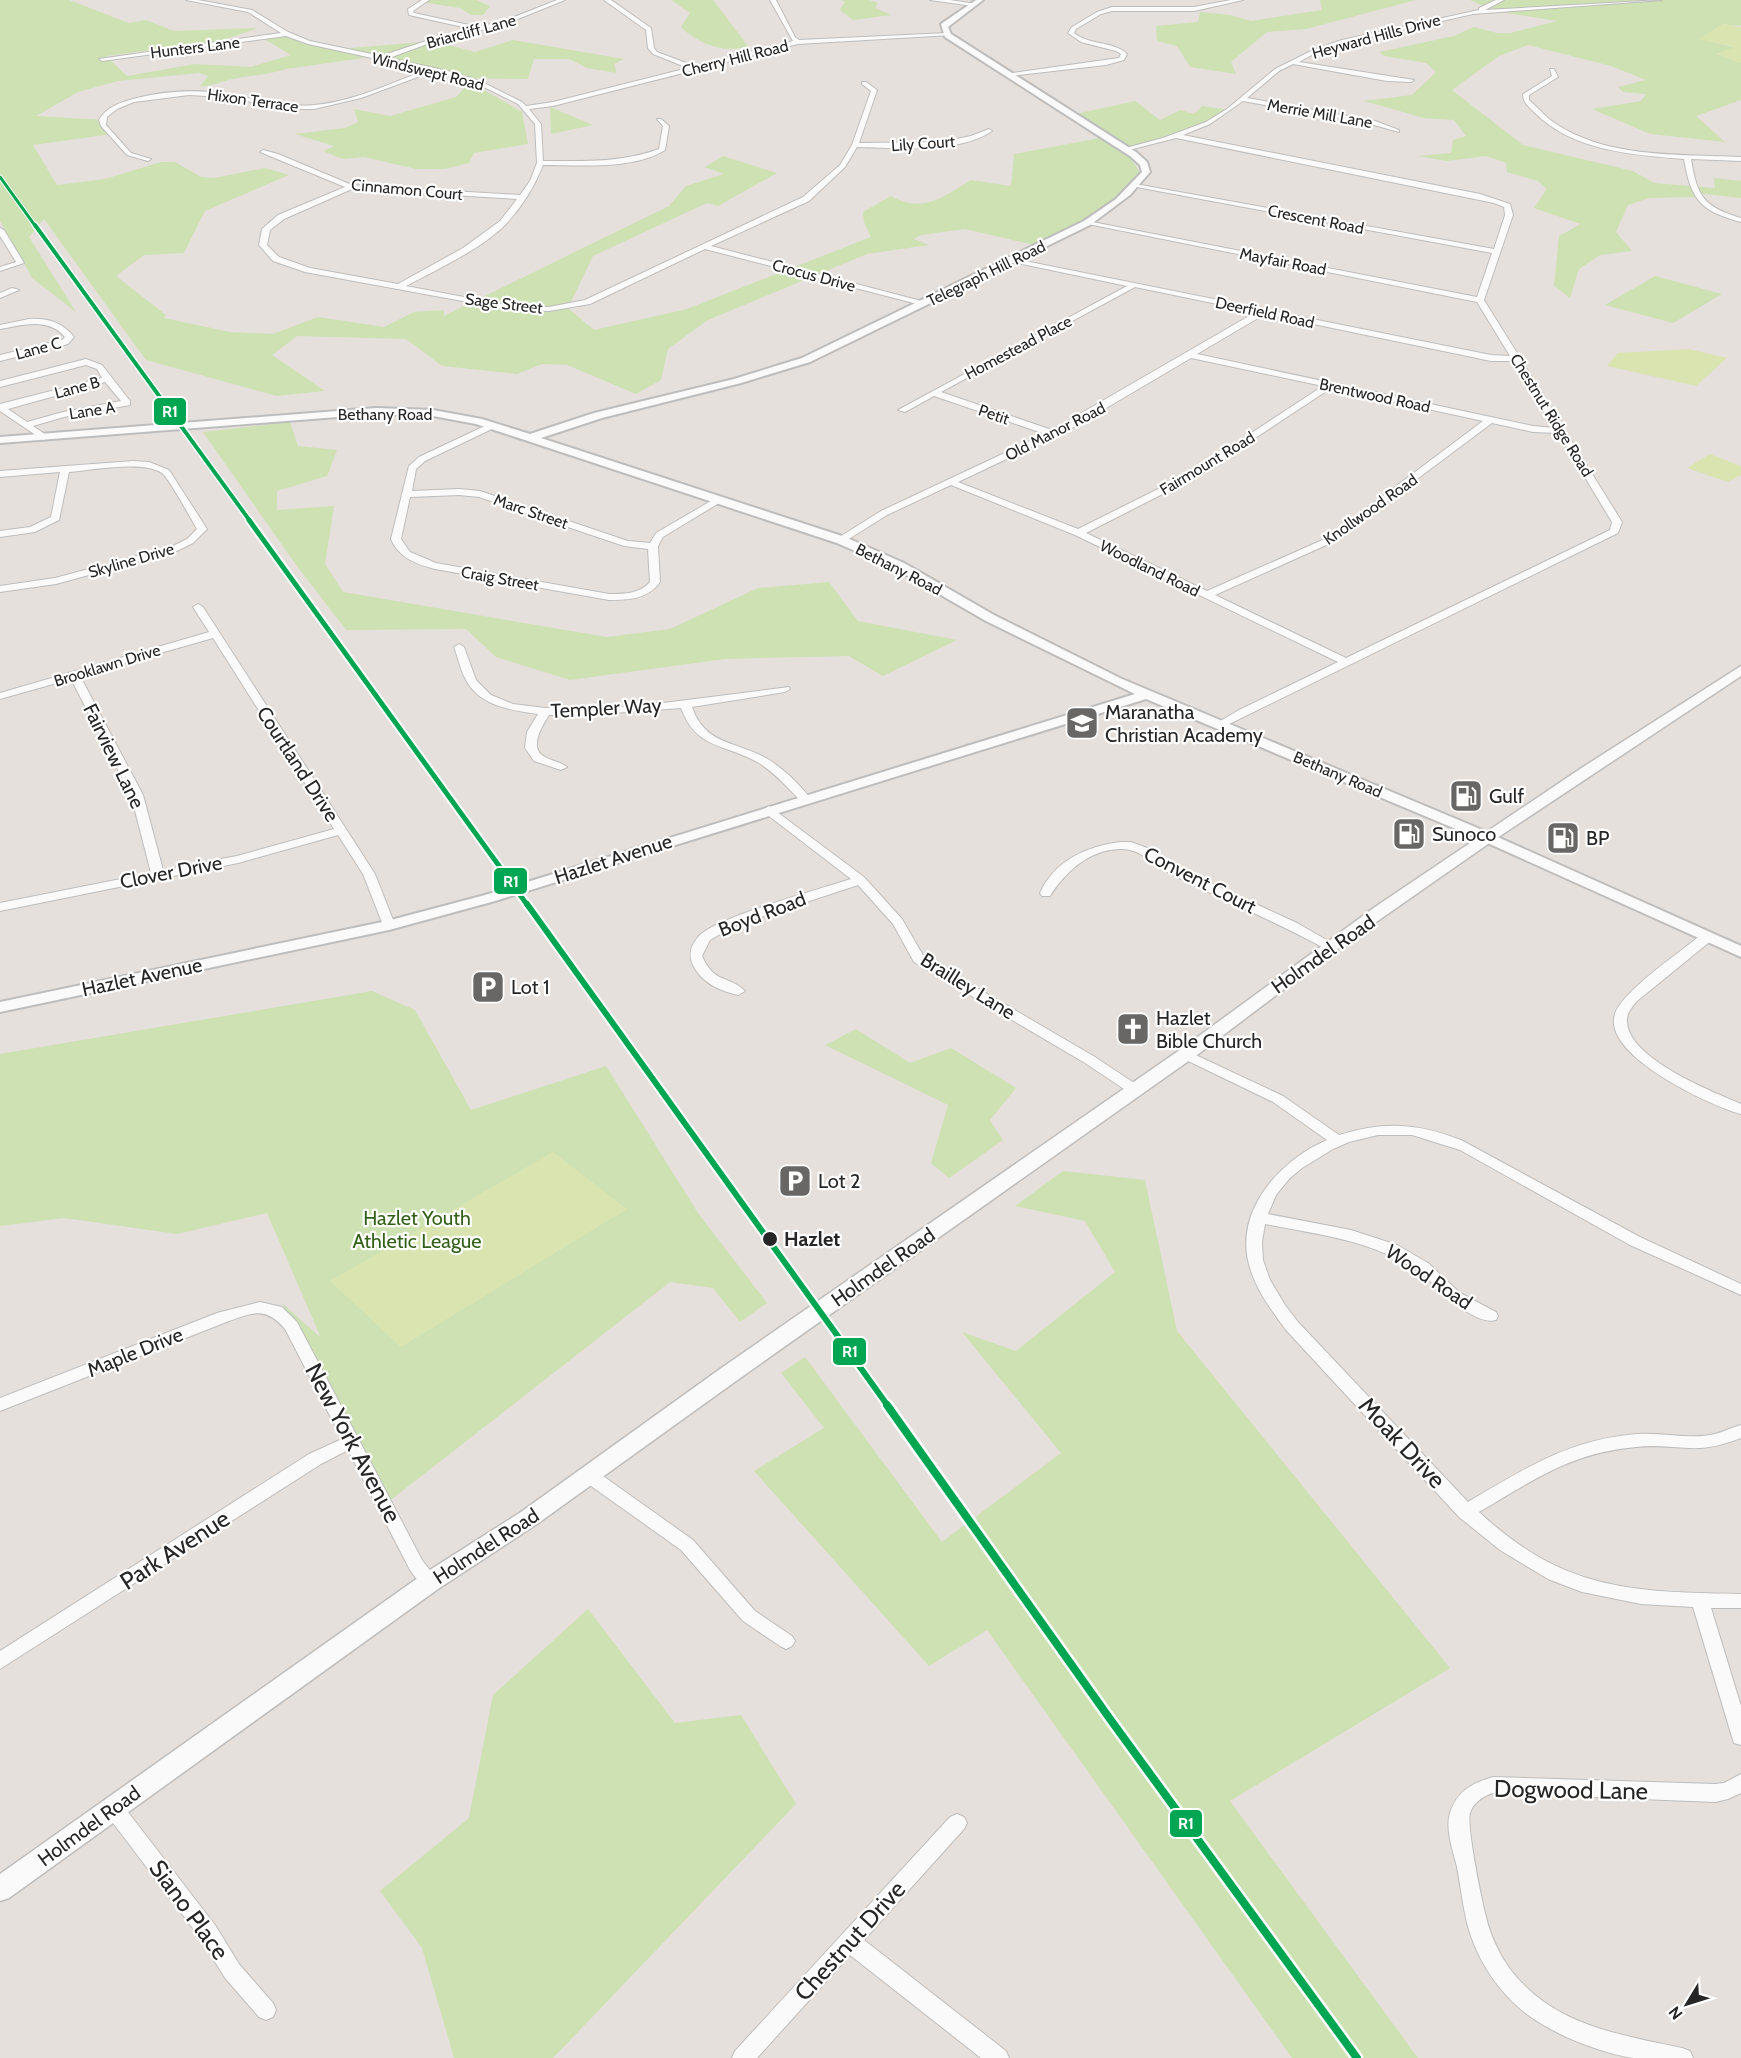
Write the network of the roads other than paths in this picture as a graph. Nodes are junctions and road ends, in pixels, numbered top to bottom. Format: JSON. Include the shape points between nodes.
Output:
{"nodes":[{"id":1,"x":189,"y":0,"type":"edge"},
{"id":2,"x":237,"y":0,"type":"edge"},
{"id":3,"x":426,"y":0,"type":"edge"},
{"id":4,"x":562,"y":0,"type":"edge"},
{"id":5,"x":607,"y":0,"type":"edge"},
{"id":6,"x":773,"y":0,"type":"edge"},
{"id":7,"x":933,"y":0,"type":"edge"},
{"id":8,"x":1240,"y":0,"type":"edge"},
{"id":9,"x":1502,"y":0,"type":"edge"},
{"id":10,"x":1659,"y":0,"type":"edge"},
{"id":11,"x":976,"y":2,"type":"edge"},
{"id":12,"x":221,"y":6,"type":"junction"},
{"id":13,"x":1473,"y":12,"type":"junction"},
{"id":14,"x":481,"y":29,"type":"junction"},
{"id":15,"x":287,"y":34,"type":"junction"},
{"id":16,"x":948,"y":35,"type":"junction"},
{"id":17,"x":798,"y":42,"type":"junction"},
{"id":18,"x":380,"y":58,"type":"junction"},
{"id":19,"x":102,"y":59,"type":"dead end"},
{"id":20,"x":1291,"y":62,"type":"junction"},
{"id":21,"x":693,"y":68,"type":"junction"},
{"id":22,"x":434,"y":69,"type":"junction"},
{"id":23,"x":1552,"y":70,"type":"dead end"},
{"id":24,"x":1009,"y":74,"type":"junction"},
{"id":25,"x":1411,"y":80,"type":"dead end"},
{"id":26,"x":864,"y":83,"type":"dead end"},
{"id":27,"x":1242,"y":99,"type":"junction"},
{"id":28,"x":526,"y":108,"type":"junction"},
{"id":29,"x":659,"y":120,"type":"dead end"},
{"id":30,"x":989,"y":130,"type":"dead end"},
{"id":31,"x":1397,"y":131,"type":"dead end"},
{"id":32,"x":1176,"y":136,"type":"junction"},
{"id":33,"x":855,"y":145,"type":"junction"},
{"id":34,"x":1125,"y":148,"type":"junction"},
{"id":35,"x":263,"y":152,"type":"dead end"},
{"id":36,"x":1687,"y":156,"type":"junction"},
{"id":37,"x":148,"y":159,"type":"dead end"},
{"id":38,"x":1741,"y":159,"type":"edge"},
{"id":39,"x":540,"y":163,"type":"junction"},
{"id":40,"x":1135,"y":186,"type":"junction"},
{"id":41,"x":351,"y":187,"type":"junction"},
{"id":42,"x":522,"y":197,"type":"junction"},
{"id":43,"x":1741,"y":220,"type":"edge"},
{"id":44,"x":1087,"y":223,"type":"junction"},
{"id":45,"x":0,"y":230,"type":"edge"},
{"id":46,"x":4,"y":242,"type":"edge"},
{"id":47,"x":705,"y":247,"type":"junction"},
{"id":48,"x":1498,"y":252,"type":"junction"},
{"id":49,"x":1013,"y":260,"type":"junction"},
{"id":50,"x":0,"y":270,"type":"edge"},
{"id":51,"x":1134,"y":285,"type":"junction"},
{"id":52,"x":399,"y":287,"type":"junction"},
{"id":53,"x":15,"y":290,"type":"dead end"},
{"id":54,"x":0,"y":296,"type":"edge"},
{"id":55,"x":1480,"y":300,"type":"junction"},
{"id":56,"x":922,"y":304,"type":"junction"},
{"id":57,"x":1264,"y":311,"type":"junction"},
{"id":58,"x":0,"y":327,"type":"edge"},
{"id":59,"x":1191,"y":355,"type":"junction"},
{"id":60,"x":0,"y":358,"type":"edge"},
{"id":61,"x":1518,"y":359,"type":"junction"},
{"id":62,"x":107,"y":379,"type":"junction"},
{"id":63,"x":0,"y":384,"type":"edge"},
{"id":64,"x":1330,"y":385,"type":"junction"},
{"id":65,"x":934,"y":393,"type":"junction"},
{"id":66,"x":1,"y":407,"type":"edge"},
{"id":67,"x":902,"y":410,"type":"dead end"},
{"id":68,"x":1490,"y":420,"type":"junction"},
{"id":69,"x":27,"y":425,"type":"junction"},
{"id":70,"x":490,"y":426,"type":"junction"},
{"id":71,"x":1561,"y":431,"type":"junction"},
{"id":72,"x":1054,"y":434,"type":"junction"},
{"id":73,"x":43,"y":436,"type":"junction"},
{"id":74,"x":530,"y":438,"type":"junction"},
{"id":75,"x":0,"y":440,"type":"edge"},
{"id":76,"x":65,"y":469,"type":"junction"},
{"id":77,"x":0,"y":474,"type":"edge"},
{"id":78,"x":951,"y":482,"type":"junction"},
{"id":79,"x":405,"y":494,"type":"junction"},
{"id":80,"x":719,"y":500,"type":"junction"},
{"id":81,"x":1078,"y":533,"type":"junction"},
{"id":82,"x":0,"y":534,"type":"edge"},
{"id":83,"x":841,"y":540,"type":"junction"},
{"id":84,"x":653,"y":546,"type":"junction"},
{"id":85,"x":0,"y":589,"type":"edge"},
{"id":86,"x":1206,"y":595,"type":"junction"},
{"id":87,"x":198,"y":607,"type":"dead end"},
{"id":88,"x":215,"y":634,"type":"junction"},
{"id":89,"x":459,"y":647,"type":"dead end"},
{"id":90,"x":1346,"y":662,"type":"junction"},
{"id":91,"x":1741,"y":670,"type":"edge"},
{"id":92,"x":74,"y":675,"type":"junction"},
{"id":93,"x":785,"y":689,"type":"dead end"},
{"id":94,"x":1146,"y":695,"type":"junction"},
{"id":95,"x":0,"y":696,"type":"edge"},
{"id":96,"x":685,"y":704,"type":"junction"},
{"id":97,"x":545,"y":712,"type":"junction"},
{"id":98,"x":1221,"y":725,"type":"junction"},
{"id":99,"x":561,"y":767,"type":"dead end"},
{"id":100,"x":805,"y":799,"type":"junction"},
{"id":101,"x":769,"y":810,"type":"junction"},
{"id":102,"x":341,"y":831,"type":"junction"},
{"id":103,"x":1487,"y":837,"type":"junction"},
{"id":104,"x":158,"y":875,"type":"junction"},
{"id":105,"x":860,"y":880,"type":"junction"},
{"id":106,"x":1046,"y":893,"type":"dead end"},
{"id":107,"x":0,"y":907,"type":"edge"},
{"id":108,"x":389,"y":925,"type":"junction"},
{"id":109,"x":1707,"y":937,"type":"junction"},
{"id":110,"x":1331,"y":946,"type":"junction"},
{"id":111,"x":1741,"y":952,"type":"edge"},
{"id":112,"x":738,"y":991,"type":"dead end"},
{"id":113,"x":0,"y":1007,"type":"edge"},
{"id":114,"x":1187,"y":1055,"type":"junction"},
{"id":115,"x":1135,"y":1090,"type":"junction"},
{"id":116,"x":1741,"y":1109,"type":"edge"},
{"id":117,"x":1338,"y":1141,"type":"junction"},
{"id":118,"x":1261,"y":1218,"type":"junction"},
{"id":119,"x":1741,"y":1290,"type":"edge"},
{"id":120,"x":273,"y":1308,"type":"joint"},
{"id":121,"x":1490,"y":1316,"type":"dead end"},
{"id":122,"x":0,"y":1406,"type":"edge"},
{"id":123,"x":1741,"y":1431,"type":"edge"},
{"id":124,"x":352,"y":1441,"type":"junction"},
{"id":125,"x":590,"y":1476,"type":"junction"},
{"id":126,"x":1465,"y":1512,"type":"junction"},
{"id":127,"x":430,"y":1582,"type":"junction"},
{"id":128,"x":1700,"y":1600,"type":"junction"},
{"id":129,"x":1741,"y":1601,"type":"edge"},
{"id":130,"x":786,"y":1641,"type":"dead end"},
{"id":131,"x":0,"y":1661,"type":"edge"},
{"id":132,"x":1741,"y":1737,"type":"edge"},
{"id":133,"x":1741,"y":1782,"type":"edge"},
{"id":134,"x":114,"y":1809,"type":"junction"},
{"id":135,"x":957,"y":1823,"type":"dead end"},
{"id":136,"x":0,"y":1890,"type":"edge"},
{"id":137,"x":850,"y":1942,"type":"junction"},
{"id":138,"x":266,"y":2010,"type":"dead end"},
{"id":139,"x":743,"y":2058,"type":"edge"},
{"id":140,"x":998,"y":2058,"type":"edge"},
{"id":141,"x":1682,"y":2058,"type":"edge"}],
"edges":[{"from":1,"to":12,"type":"street","name":"Windswept Road"},
{"from":2,"to":12,"type":"street"},
{"from":3,"to":14,"type":"street","via":[[411,14]]},
{"from":4,"to":14,"type":"street","name":"Briarcliff Lane"},
{"from":5,"to":21,"type":"street","via":[[649,29],[655,52]]},
{"from":6,"to":17,"type":"street"},
{"from":7,"to":11,"type":"street"},
{"from":8,"to":24,"type":"street","via":[[1194,9],[1103,11],[1071,33],[1080,40],[1118,50],[1124,54],[1122,59]]},
{"from":9,"to":13,"type":"street","name":"Heyward Hills Drive"},
{"from":10,"to":13,"type":"street","name":"Heyward Hills Drive"},
{"from":11,"to":16,"type":"street","via":[[944,26]]},
{"from":12,"to":15,"type":"street","name":"Windswept Road","via":[[257,14]]},
{"from":13,"to":20,"type":"street","name":"Heyward Hills Drive","via":[[1342,42]]},
{"from":14,"to":18,"type":"street","name":"Briarcliff Lane"},
{"from":15,"to":18,"type":"street","name":"Windswept Road"},
{"from":15,"to":19,"type":"street","name":"Hunters Lane"},
{"from":16,"to":17,"type":"street","name":"Cherry Hill Road"},
{"from":16,"to":24,"type":"street"},
{"from":17,"to":21,"type":"street","name":"Cherry Hill Road"},
{"from":18,"to":22,"type":"street","name":"Windswept Road"},
{"from":20,"to":25,"type":"street"},
{"from":20,"to":27,"type":"street","name":"Heyward Hills Drive","via":[[1267,76]]},
{"from":21,"to":28,"type":"street","name":"Cherry Hill Road"},
{"from":22,"to":28,"type":"street","name":"Windswept Road","via":[[492,87]]},
{"from":22,"to":37,"type":"street","name":"Hixon Terrace","via":[[323,106],[282,107],[190,93],[144,98],[108,112],[102,120],[104,125],[129,154]]},
{"from":23,"to":36,"type":"street","via":[[1555,77],[1526,94],[1526,100],[1549,124],[1586,141]]},
{"from":24,"to":34,"type":"street"},
{"from":26,"to":33,"type":"street","name":"Sage Street","via":[[874,90]]},
{"from":27,"to":31,"type":"street","name":"Merrie Mill Lane","via":[[1375,123]]},
{"from":27,"to":32,"type":"street","name":"Heyward Hills Drive","via":[[1215,119]]},
{"from":28,"to":39,"type":"street","via":[[538,124]]},
{"from":29,"to":39,"type":"street","via":[[666,126],[662,150],[647,157]]},
{"from":30,"to":33,"type":"street","name":"Lily Court","via":[[976,137],[936,145]]},
{"from":32,"to":34,"type":"street","name":"Heyward Hills Drive"},
{"from":32,"to":48,"type":"street","via":[[1497,201],[1510,211]]},
{"from":33,"to":47,"type":"street","name":"Sage Street","via":[[843,166],[806,199]]},
{"from":34,"to":40,"type":"street","via":[[1146,168]]},
{"from":35,"to":41,"type":"street","name":"Cinnamon Court"},
{"from":36,"to":38,"type":"street"},
{"from":36,"to":43,"type":"street","via":[[1698,200],[1708,208]]},
{"from":39,"to":42,"type":"street"},
{"from":40,"to":44,"type":"street","name":"Telegraph Hill Road"},
{"from":40,"to":48,"type":"street","name":"Crescent Road"},
{"from":41,"to":42,"type":"street","name":"Cinnamon Court"},
{"from":41,"to":52,"type":"street","name":"Sage Street","via":[[281,217],[266,230],[263,245],[276,259],[308,270]]},
{"from":42,"to":52,"type":"street","via":[[494,230]]},
{"from":44,"to":49,"type":"street","name":"Telegraph Hill Road"},
{"from":44,"to":55,"type":"street","name":"Mayfair Road"},
{"from":45,"to":46,"type":"street"},
{"from":46,"to":50,"type":"street","via":[[20,263]]},
{"from":47,"to":52,"type":"street","name":"Sage Street","via":[[587,302],[549,309],[511,308]]},
{"from":47,"to":56,"type":"street","name":"Crocus Drive"},
{"from":48,"to":55,"type":"street"},
{"from":49,"to":51,"type":"street","name":"Deerfield Road"},
{"from":49,"to":56,"type":"street","name":"Telegraph Hill Road"},
{"from":51,"to":57,"type":"street","name":"Deerfield Road"},
{"from":51,"to":65,"type":"street","name":"Homestead Place"},
{"from":53,"to":54,"type":"street"},
{"from":55,"to":61,"type":"street","name":"Chestnut Ridge Road"},
{"from":56,"to":74,"type":"street","name":"Telegraph Hill Road","via":[[793,365],[607,413]]},
{"from":57,"to":59,"type":"street","name":"Old Manor Road"},
{"from":57,"to":61,"type":"street","name":"Deerfield Road","via":[[1491,358]]},
{"from":58,"to":60,"type":"street","name":"Lane C","via":[[47,321],[60,326],[70,338]]},
{"from":59,"to":64,"type":"street","name":"Brentwood Road"},
{"from":59,"to":72,"type":"street","name":"Old Manor Road"},
{"from":61,"to":71,"type":"street","name":"Chestnut Ridge Road"},
{"from":62,"to":63,"type":"street","name":"Lane B","via":[[97,364],[86,362]]},
{"from":62,"to":66,"type":"street","name":"Lane B"},
{"from":62,"to":69,"type":"street","name":"Lane A","via":[[127,403]]},
{"from":64,"to":68,"type":"street","name":"Brentwood Road"},
{"from":64,"to":81,"type":"street","name":"Fairmount Road","via":[[1195,474]]},
{"from":65,"to":67,"type":"street","name":"Homestead Place"},
{"from":65,"to":72,"type":"street","name":"Petit"},
{"from":66,"to":69,"type":"street"},
{"from":68,"to":71,"type":"street","name":"Brentwood Road"},
{"from":68,"to":86,"type":"street","name":"Knollwood Road","via":[[1330,540]]},
{"from":69,"to":73,"type":"street"},
{"from":70,"to":73,"type":"street","name":"Bethany Road","via":[[447,415],[382,411]]},
{"from":70,"to":74,"type":"street","name":"Bethany Road"},
{"from":70,"to":79,"type":"street","name":"Craig Street","via":[[415,464]]},
{"from":71,"to":90,"type":"street","name":"Chestnut Ridge Road","via":[[1615,516],[1615,531]]},
{"from":72,"to":78,"type":"street","name":"Old Manor Road"},
{"from":73,"to":75,"type":"street","name":"Bethany Road"},
{"from":74,"to":80,"type":"street","name":"Bethany Road"},
{"from":76,"to":77,"type":"street","name":"Skyline Drive"},
{"from":76,"to":82,"type":"street","via":[[56,518],[33,530]]},
{"from":76,"to":85,"type":"street","name":"Skyline Drive","via":[[133,464],[158,468],[166,472],[201,524],[201,532],[174,549],[56,581]]},
{"from":78,"to":81,"type":"street","name":"Woodland Road"},
{"from":78,"to":83,"type":"street","name":"Old Manor Road","via":[[884,513]]},
{"from":79,"to":84,"type":"street","name":"Marc Street","via":[[480,494],[627,544]]},
{"from":79,"to":84,"type":"street","name":"Craig Street","via":[[397,543],[414,559],[435,566],[621,597],[641,594],[652,587]]},
{"from":80,"to":83,"type":"street","name":"Bethany Road"},
{"from":80,"to":84,"type":"street","via":[[663,531]]},
{"from":81,"to":86,"type":"street","name":"Woodland Road"},
{"from":83,"to":94,"type":"street","name":"Bethany Road","via":[[900,566],[1053,652]]},
{"from":86,"to":90,"type":"street","name":"Woodland Road"},
{"from":87,"to":88,"type":"street","name":"Courtland Drive"},
{"from":88,"to":92,"type":"street","name":"Brooklawn Drive"},
{"from":88,"to":102,"type":"street","name":"Courtland Drive"},
{"from":89,"to":97,"type":"street","name":"Templer Way","via":[[467,675],[485,696],[510,707]]},
{"from":90,"to":98,"type":"street","name":"Chestnut Ridge Road"},
{"from":91,"to":103,"type":"main road","name":"Holmdel Road"},
{"from":92,"to":95,"type":"street","name":"Brooklawn Drive"},
{"from":92,"to":104,"type":"street","name":"Fairview Lane","via":[[137,795]]},
{"from":93,"to":96,"type":"street","name":"Templer Way"},
{"from":94,"to":98,"type":"street","name":"Bethany Road"},
{"from":94,"to":100,"type":"street","name":"Hazlet Avenue"},
{"from":96,"to":97,"type":"street","name":"Templer Way"},
{"from":96,"to":100,"type":"street","via":[[691,723],[701,734],[765,762]]},
{"from":97,"to":99,"type":"street","via":[[533,732],[531,748],[538,759]]},
{"from":98,"to":103,"type":"street","name":"Bethany Road"},
{"from":100,"to":101,"type":"street","name":"Hazlet Avenue"},
{"from":101,"to":105,"type":"street","name":"Brailley Lane"},
{"from":101,"to":108,"type":"street","name":"Hazlet Avenue","via":[[490,898]]},
{"from":102,"to":104,"type":"street","name":"Clover Drive","via":[[238,859]]},
{"from":102,"to":108,"type":"street","name":"Courtland Drive","via":[[369,874]]},
{"from":103,"to":109,"type":"street","name":"Bethany Road"},
{"from":103,"to":110,"type":"main road","name":"Holmdel Road"},
{"from":104,"to":107,"type":"street","name":"Clover Drive"},
{"from":105,"to":112,"type":"street","name":"Boyd Road","via":[[730,922],[705,937],[696,956],[701,968],[710,979]]},
{"from":105,"to":115,"type":"street","name":"Brailley Lane","via":[[898,922],[919,958]]},
{"from":106,"to":110,"type":"street","name":"Convent Court","via":[[1055,876],[1098,848],[1113,844],[1132,846],[1171,869]]},
{"from":108,"to":113,"type":"street","name":"Hazlet Avenue"},
{"from":109,"to":111,"type":"street","name":"Bethany Road"},
{"from":109,"to":116,"type":"street","via":[[1632,998],[1624,1007],[1620,1024],[1624,1038],[1648,1061]]},
{"from":110,"to":114,"type":"main road","name":"Holmdel Road"},
{"from":114,"to":115,"type":"main road","name":"Holmdel Road"},
{"from":114,"to":117,"type":"street","via":[[1278,1099]]},
{"from":115,"to":125,"type":"main road","name":"Holmdel Road"},
{"from":117,"to":118,"type":"street","name":"Moak Drive","via":[[1286,1173],[1272,1189]]},
{"from":117,"to":119,"type":"street","name":"Moak Drive","via":[[1367,1131],[1394,1129],[1443,1138],[1643,1245]]},
{"from":118,"to":121,"type":"street","name":"Wood Road","via":[[1351,1235],[1392,1249],[1423,1267],[1455,1297]]},
{"from":118,"to":126,"type":"street","name":"Moak Drive","via":[[1254,1249],[1262,1280],[1276,1305]]},
{"from":120,"to":122,"type":"street","name":"Maple Drive","via":[[244,1309]]},
{"from":120,"to":124,"type":"street","name":"New York Avenue","via":[[291,1326]]},
{"from":123,"to":126,"type":"street","via":[[1717,1440],[1637,1440],[1580,1450],[1548,1463]]},
{"from":124,"to":127,"type":"street","name":"New York Avenue","via":[[416,1565]]},
{"from":124,"to":131,"type":"street","name":"Park Avenue","via":[[315,1459]]},
{"from":125,"to":127,"type":"main road","name":"Holmdel Road"},
{"from":125,"to":130,"type":"street","via":[[687,1545],[749,1616]]},
{"from":126,"to":128,"type":"street","name":"Moak Drive","via":[[1509,1549],[1566,1579],[1636,1597]]},
{"from":127,"to":134,"type":"main road","name":"Holmdel Road"},
{"from":128,"to":129,"type":"street","name":"Moak Drive"},
{"from":128,"to":132,"type":"street"},
{"from":133,"to":141,"type":"street","name":"Dogwood Lane","via":[[1728,1791],[1715,1793],[1493,1785],[1468,1796],[1459,1816],[1480,1931],[1493,1960],[1512,1987],[1562,2025],[1591,2037]]},
{"from":134,"to":136,"type":"main road","name":"Holmdel Road"},
{"from":134,"to":138,"type":"street","name":"Siano Place","via":[[208,1932],[232,1971]]},
{"from":135,"to":137,"type":"street","name":"Chestnut Drive"},
{"from":137,"to":139,"type":"street","name":"Chestnut Drive"},
{"from":137,"to":140,"type":"street"}]}
